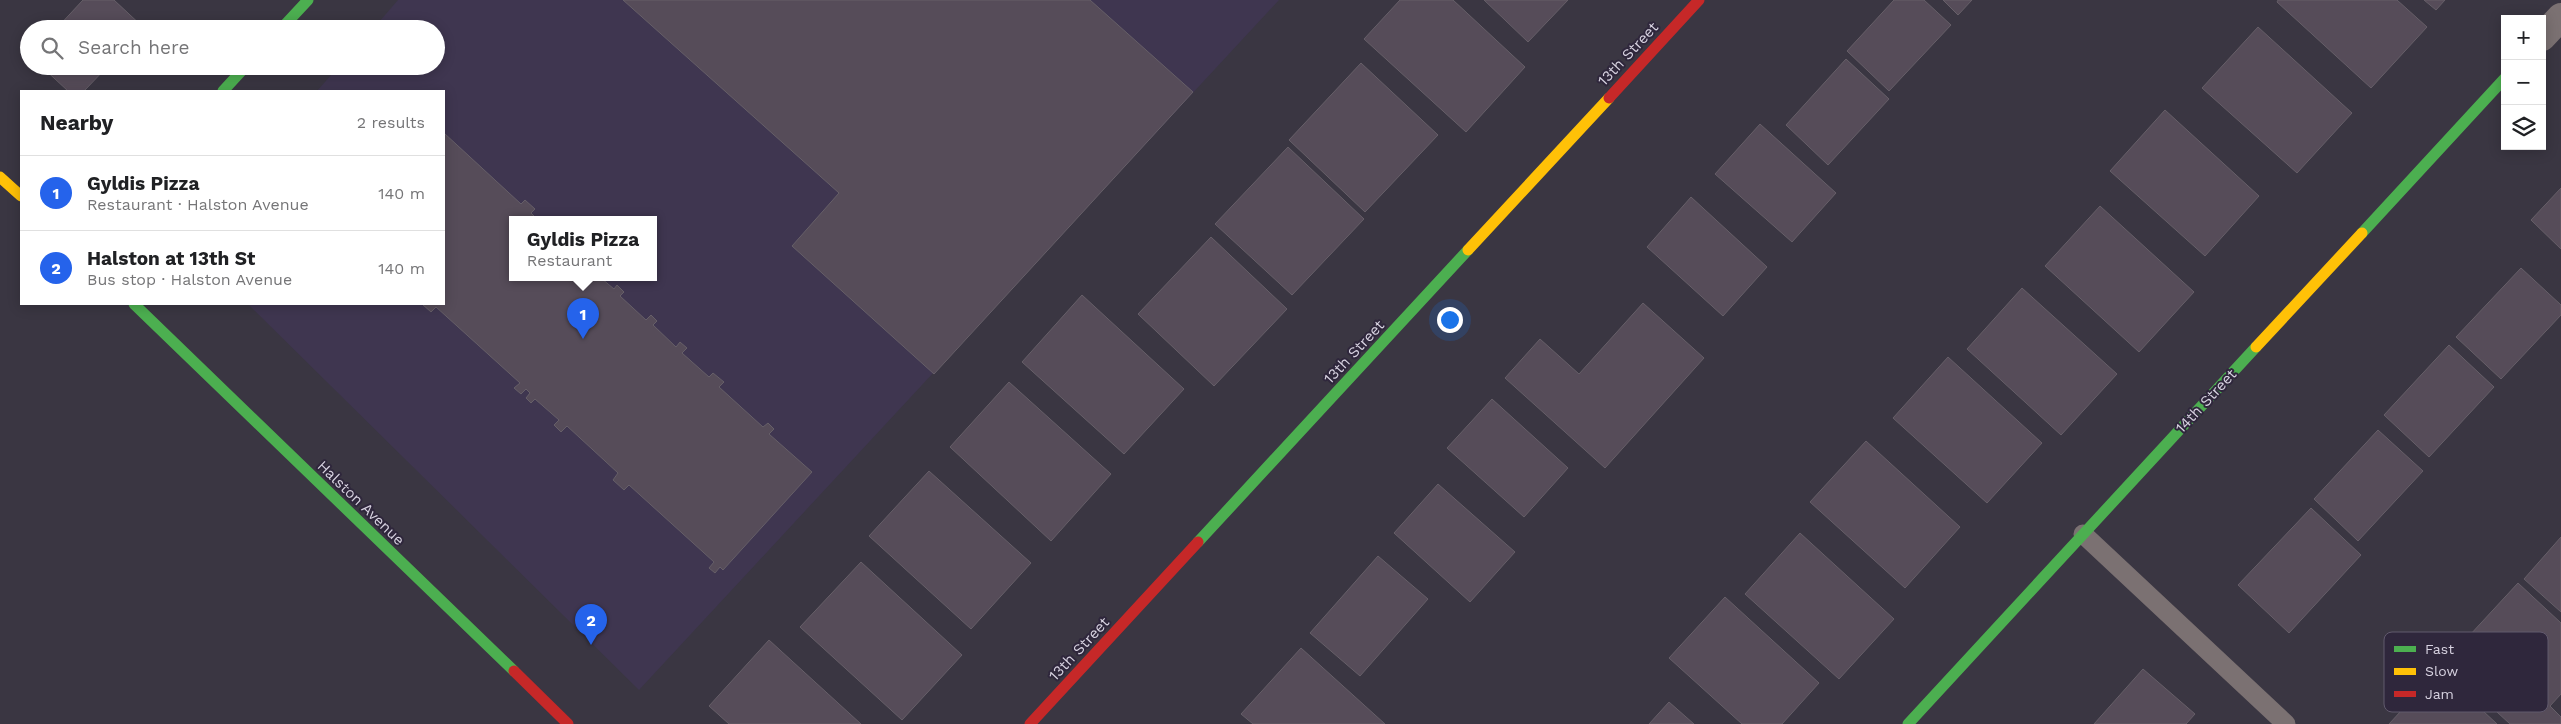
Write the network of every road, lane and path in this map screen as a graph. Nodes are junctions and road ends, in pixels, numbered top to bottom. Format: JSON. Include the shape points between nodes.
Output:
{"nodes":[{"id":1,"x":308,"y":0,"type":"edge"},
{"id":2,"x":1699,"y":0,"type":"edge"},
{"id":3,"x":2561,"y":17,"type":"edge"},
{"id":4,"x":289,"y":20,"type":"edge"},
{"id":5,"x":2546,"y":33,"type":"edge"},
{"id":6,"x":238,"y":75,"type":"edge"},
{"id":7,"x":2501,"y":82,"type":"edge"},
{"id":8,"x":224,"y":90,"type":"edge"},
{"id":9,"x":0,"y":176,"type":"edge"},
{"id":10,"x":20,"y":195,"type":"edge"},
{"id":11,"x":135,"y":305,"type":"edge"},
{"id":12,"x":2083,"y":534,"type":"junction"},
{"id":13,"x":568,"y":724,"type":"edge"},
{"id":14,"x":1030,"y":724,"type":"edge"},
{"id":15,"x":1908,"y":724,"type":"edge"},
{"id":16,"x":2286,"y":724,"type":"edge"}],
"edges":[{"from":1,"to":4,"type":"street"},
{"from":2,"to":14,"type":"street","name":"13th Street"},
{"from":3,"to":5,"type":"street"},
{"from":6,"to":8,"type":"street"},
{"from":7,"to":12,"type":"street","name":"14th Street"},
{"from":9,"to":10,"type":"street"},
{"from":11,"to":13,"type":"street","name":"Halston Avenue"},
{"from":12,"to":15,"type":"street","name":"14th Street"},
{"from":12,"to":16,"type":"lane"}]}
